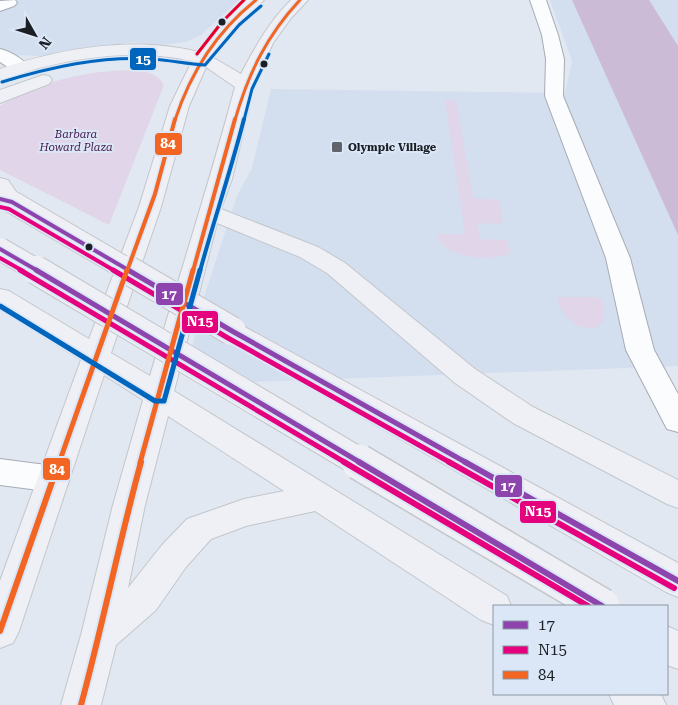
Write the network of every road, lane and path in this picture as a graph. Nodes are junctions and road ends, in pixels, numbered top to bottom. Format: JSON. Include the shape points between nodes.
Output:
{"nodes":[{"id":1,"x":256,"y":0,"type":"edge"},
{"id":2,"x":300,"y":0,"type":"edge"},
{"id":3,"x":538,"y":0,"type":"edge"},
{"id":4,"x":0,"y":54,"type":"edge"},
{"id":5,"x":203,"y":58,"type":"junction"},
{"id":6,"x":20,"y":67,"type":"junction"},
{"id":7,"x":193,"y":74,"type":"junction"},
{"id":8,"x":0,"y":75,"type":"edge"},
{"id":9,"x":245,"y":86,"type":"junction"},
{"id":10,"x":0,"y":97,"type":"edge"},
{"id":11,"x":4,"y":195,"type":"edge"},
{"id":12,"x":209,"y":212,"type":"junction"},
{"id":13,"x":0,"y":249,"type":"edge"},
{"id":14,"x":0,"y":297,"type":"edge"},
{"id":15,"x":96,"y":356,"type":"junction"},
{"id":16,"x":159,"y":395,"type":"junction"},
{"id":17,"x":678,"y":421,"type":"edge"},
{"id":18,"x":0,"y":472,"type":"edge"},
{"id":19,"x":54,"y":479,"type":"junction"},
{"id":20,"x":678,"y":495,"type":"edge"},
{"id":21,"x":317,"y":497,"type":"junction"},
{"id":22,"x":678,"y":581,"type":"edge"},
{"id":23,"x":600,"y":605,"type":"edge"},
{"id":24,"x":493,"y":607,"type":"edge"},
{"id":25,"x":0,"y":631,"type":"edge"},
{"id":26,"x":100,"y":635,"type":"junction"},
{"id":27,"x":631,"y":695,"type":"edge"},
{"id":28,"x":82,"y":705,"type":"edge"},
{"id":29,"x":646,"y":705,"type":"edge"}],
"edges":[{"from":1,"to":5,"type":"main road","via":[[223,32]]},
{"from":2,"to":9,"type":"main road","via":[[265,43]]},
{"from":3,"to":17,"type":"street","via":[[554,42],[557,83],[554,96],[618,258],[640,350]]},
{"from":4,"to":6,"type":"street"},
{"from":5,"to":6,"type":"main road","via":[[121,50],[67,56]]},
{"from":5,"to":7,"type":"main road"},
{"from":5,"to":9,"type":"main road"},
{"from":6,"to":8,"type":"main road"},
{"from":7,"to":10,"type":"main road","via":[[148,66],[92,69],[37,81]]},
{"from":7,"to":15,"type":"main road"},
{"from":9,"to":12,"type":"main road"},
{"from":11,"to":22,"type":"main road","bridge":true,"via":[[232,331]]},
{"from":12,"to":16,"type":"main road"},
{"from":12,"to":20,"type":"main road","via":[[309,252],[336,268],[465,376],[523,416]]},
{"from":13,"to":23,"type":"main road","bridge":true},
{"from":14,"to":15,"type":"main road"},
{"from":15,"to":16,"type":"main road"},
{"from":15,"to":19,"type":"main road"},
{"from":16,"to":21,"type":"main road"},
{"from":16,"to":26,"type":"main road","via":[[128,505]]},
{"from":18,"to":19,"type":"street"},
{"from":19,"to":25,"type":"main road"},
{"from":21,"to":24,"type":"main road"},
{"from":21,"to":26,"type":"main road","via":[[244,513],[199,529],[143,598]]},
{"from":26,"to":28,"type":"main road"},
{"from":27,"to":29,"type":"main road"}]}
